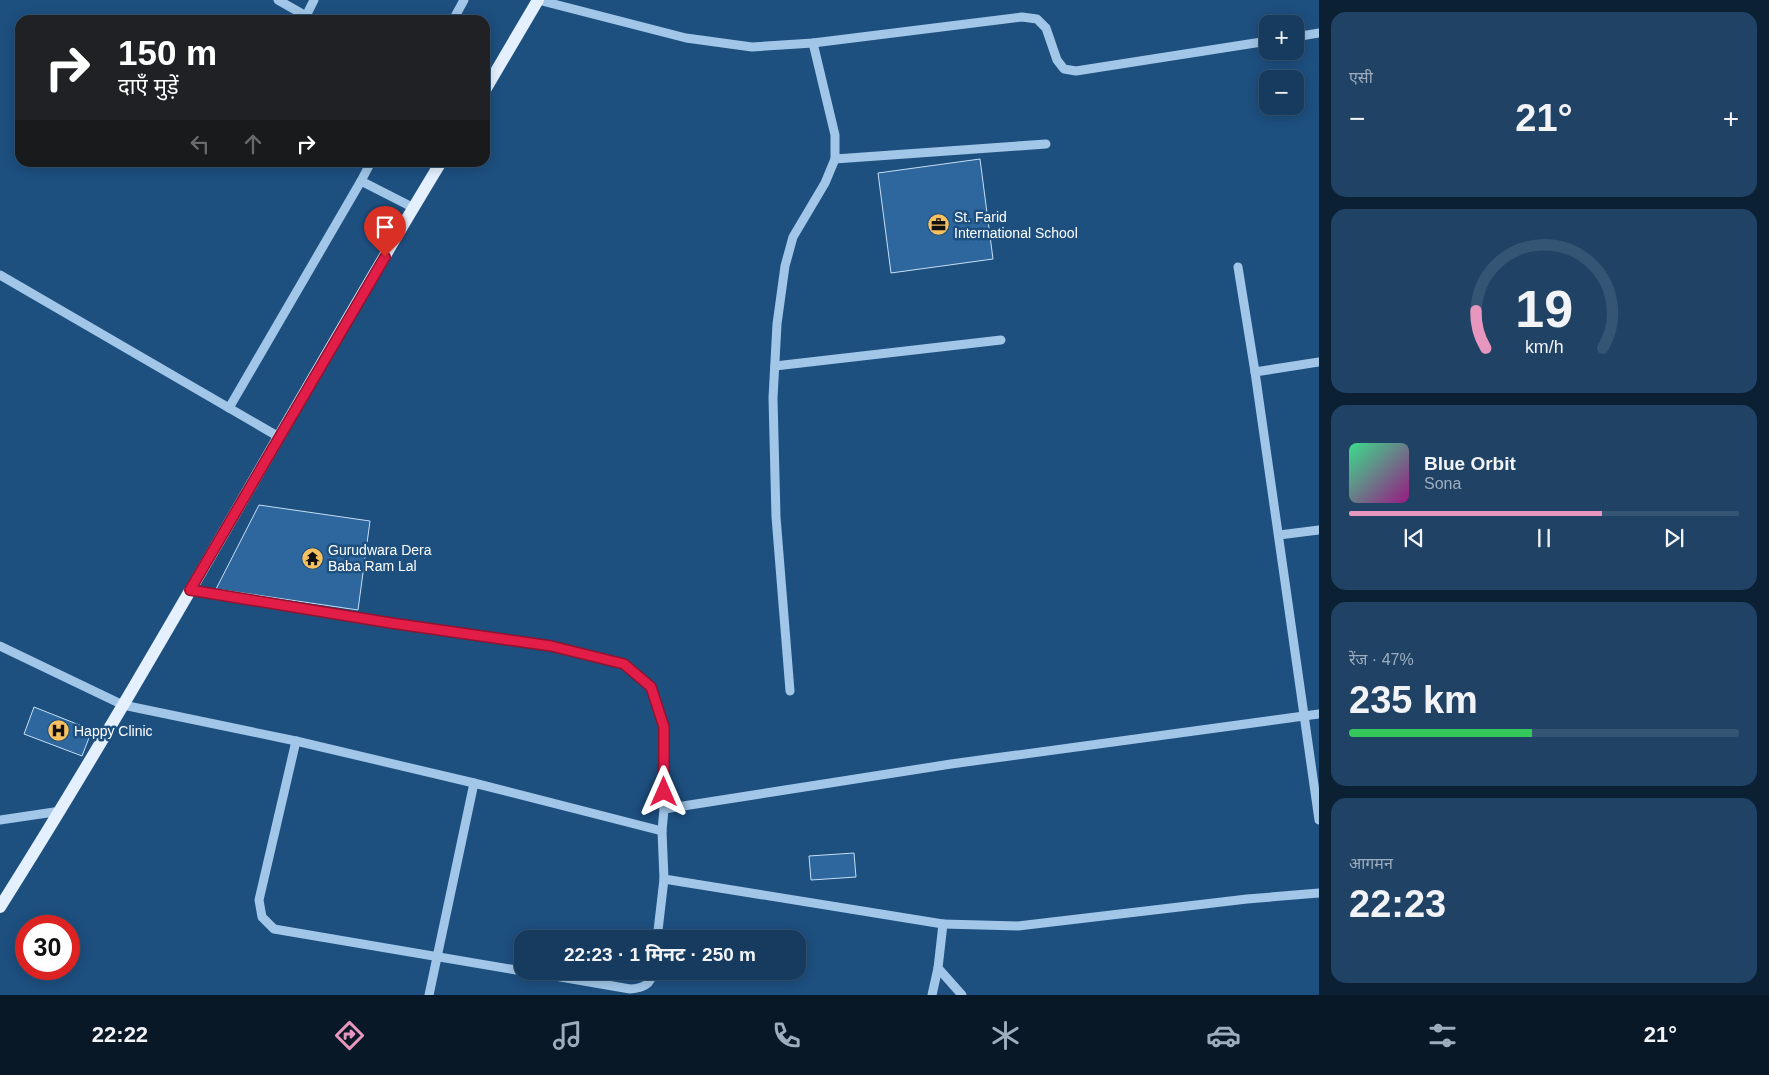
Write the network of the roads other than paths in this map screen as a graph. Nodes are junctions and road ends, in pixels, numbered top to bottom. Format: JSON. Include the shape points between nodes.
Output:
{"nodes":[{"id":1,"x":278,"y":0,"type":"edge"},
{"id":2,"x":314,"y":0,"type":"edge"},
{"id":3,"x":464,"y":0,"type":"edge"},
{"id":4,"x":538,"y":0,"type":"edge"},
{"id":5,"x":304,"y":15,"type":"edge"},
{"id":6,"x":310,"y":15,"type":"edge"},
{"id":7,"x":456,"y":15,"type":"edge"},
{"id":8,"x":1319,"y":33,"type":"edge"},
{"id":9,"x":1304,"y":36,"type":"edge"},
{"id":10,"x":1259,"y":42,"type":"edge"},
{"id":11,"x":813,"y":43,"type":"junction"},
{"id":12,"x":490,"y":82,"type":"edge"},
{"id":13,"x":1046,"y":144,"type":"dead end"},
{"id":14,"x":835,"y":160,"type":"junction"},
{"id":15,"x":368,"y":167,"type":"edge"},
{"id":16,"x":438,"y":167,"type":"edge"},
{"id":17,"x":361,"y":181,"type":"junction"},
{"id":18,"x":414,"y":208,"type":"junction"},
{"id":19,"x":1238,"y":267,"type":"dead end"},
{"id":20,"x":0,"y":275,"type":"edge"},
{"id":21,"x":1001,"y":340,"type":"dead end"},
{"id":22,"x":1319,"y":362,"type":"edge"},
{"id":23,"x":775,"y":366,"type":"junction"},
{"id":24,"x":1255,"y":372,"type":"junction"},
{"id":25,"x":229,"y":408,"type":"junction"},
{"id":26,"x":279,"y":437,"type":"junction"},
{"id":27,"x":1319,"y":530,"type":"edge"},
{"id":28,"x":1279,"y":535,"type":"junction"},
{"id":29,"x":190,"y":590,"type":"junction"},
{"id":30,"x":0,"y":646,"type":"edge"},
{"id":31,"x":790,"y":691,"type":"dead end"},
{"id":32,"x":123,"y":705,"type":"junction"},
{"id":33,"x":1319,"y":714,"type":"edge"},
{"id":34,"x":1303,"y":717,"type":"junction"},
{"id":35,"x":296,"y":741,"type":"junction"},
{"id":36,"x":474,"y":783,"type":"junction"},
{"id":37,"x":664,"y":809,"type":"junction"},
{"id":38,"x":61,"y":811,"type":"junction"},
{"id":39,"x":0,"y":820,"type":"edge"},
{"id":40,"x":1319,"y":820,"type":"edge"},
{"id":41,"x":662,"y":831,"type":"junction"},
{"id":42,"x":664,"y":879,"type":"junction"},
{"id":43,"x":1319,"y":893,"type":"edge"},
{"id":44,"x":0,"y":907,"type":"edge"},
{"id":45,"x":943,"y":924,"type":"junction"},
{"id":46,"x":658,"y":930,"type":"edge"},
{"id":47,"x":438,"y":956,"type":"junction"},
{"id":48,"x":938,"y":968,"type":"junction"},
{"id":49,"x":514,"y":970,"type":"edge"},
{"id":50,"x":578,"y":980,"type":"edge"},
{"id":51,"x":651,"y":980,"type":"edge"},
{"id":52,"x":429,"y":995,"type":"edge"},
{"id":53,"x":932,"y":995,"type":"edge"},
{"id":54,"x":962,"y":995,"type":"edge"}],
"edges":[{"from":1,"to":5,"type":"street"},
{"from":2,"to":6,"type":"street"},
{"from":3,"to":7,"type":"street"},
{"from":4,"to":11,"type":"street","via":[[686,38],[752,47]]},
{"from":4,"to":12,"type":"main road"},
{"from":8,"to":9,"type":"street"},
{"from":10,"to":11,"type":"street","via":[[1076,70],[1064,69],[1057,60],[1046,28],[1037,19],[1022,17]]},
{"from":11,"to":14,"type":"street","via":[[835,135]]},
{"from":13,"to":14,"type":"street"},
{"from":14,"to":23,"type":"street","via":[[826,183],[793,237],[777,324]]},
{"from":15,"to":17,"type":"street"},
{"from":16,"to":18,"type":"main road"},
{"from":17,"to":18,"type":"street"},
{"from":17,"to":25,"type":"street"},
{"from":18,"to":26,"type":"main road"},
{"from":19,"to":24,"type":"street"},
{"from":20,"to":25,"type":"street"},
{"from":21,"to":23,"type":"street"},
{"from":22,"to":24,"type":"street"},
{"from":23,"to":31,"type":"street","via":[[776,517]]},
{"from":24,"to":28,"type":"street"},
{"from":25,"to":26,"type":"street"},
{"from":26,"to":29,"type":"main road"},
{"from":27,"to":28,"type":"street"},
{"from":28,"to":34,"type":"street"},
{"from":29,"to":32,"type":"main road"},
{"from":29,"to":37,"type":"street","via":[[551,646],[624,664],[651,687],[664,727]]},
{"from":30,"to":32,"type":"street"},
{"from":32,"to":35,"type":"street"},
{"from":32,"to":38,"type":"main road"},
{"from":33,"to":34,"type":"street"},
{"from":34,"to":37,"type":"street","via":[[951,764]]},
{"from":34,"to":40,"type":"street"},
{"from":35,"to":36,"type":"street"},
{"from":35,"to":47,"type":"street","via":[[259,900],[262,917],[274,929]]},
{"from":36,"to":41,"type":"street"},
{"from":36,"to":47,"type":"street"},
{"from":37,"to":41,"type":"street"},
{"from":38,"to":39,"type":"street"},
{"from":38,"to":44,"type":"main road"},
{"from":41,"to":42,"type":"street"},
{"from":42,"to":45,"type":"street"},
{"from":42,"to":46,"type":"street"},
{"from":43,"to":45,"type":"street","via":[[1018,926]]},
{"from":45,"to":48,"type":"street"},
{"from":47,"to":49,"type":"street"},
{"from":47,"to":52,"type":"street"},
{"from":48,"to":53,"type":"street"},
{"from":48,"to":54,"type":"street"},
{"from":50,"to":51,"type":"street","via":[[630,989],[643,988]]}]}
